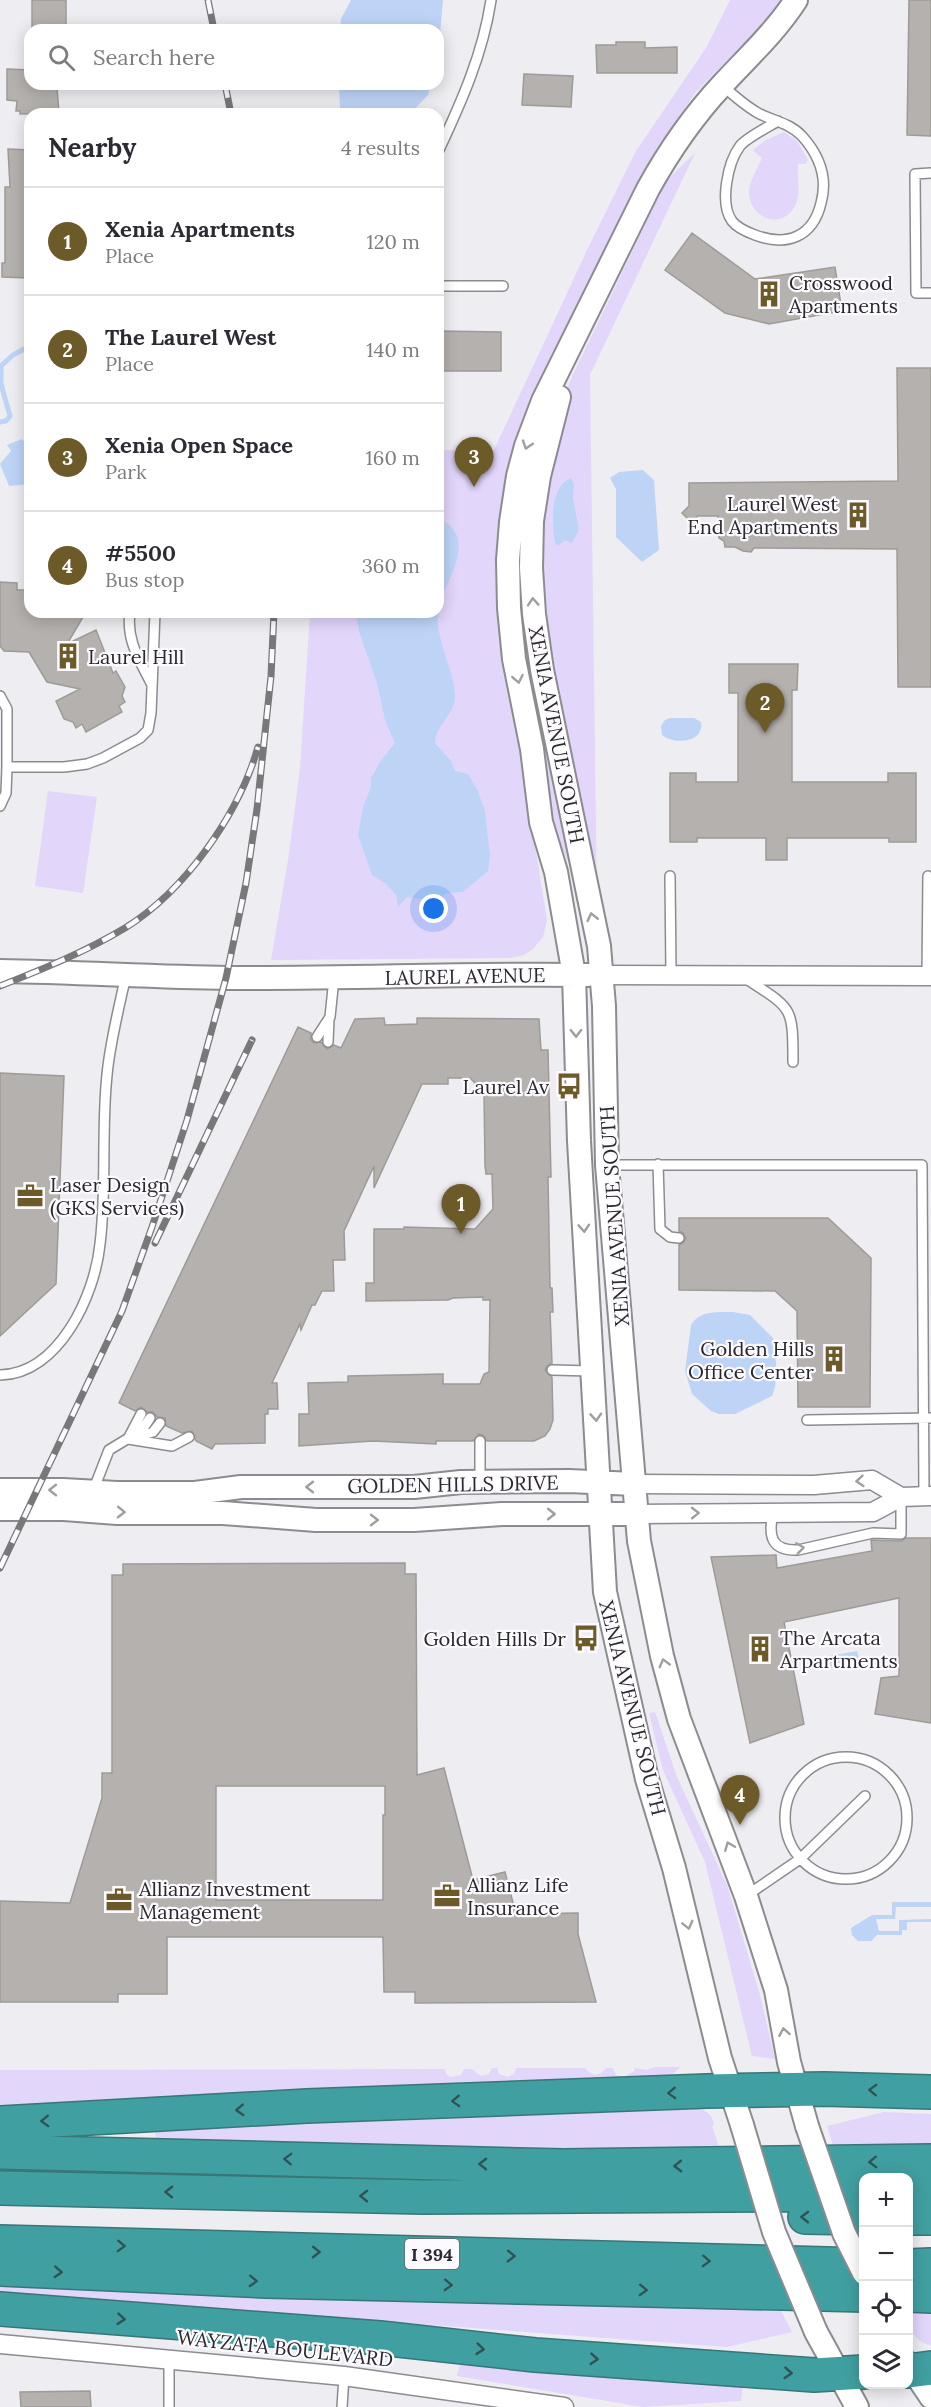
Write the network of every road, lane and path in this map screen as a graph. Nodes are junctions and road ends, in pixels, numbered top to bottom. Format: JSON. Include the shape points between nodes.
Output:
{"nodes":[{"id":1,"x":491,"y":0,"type":"edge"},
{"id":2,"x":796,"y":0,"type":"edge"},
{"id":3,"x":722,"y":85,"type":"junction"},
{"id":4,"x":778,"y":121,"type":"junction"},
{"id":5,"x":444,"y":139,"type":"edge"},
{"id":6,"x":931,"y":173,"type":"edge"},
{"id":7,"x":444,"y":286,"type":"edge"},
{"id":8,"x":504,"y":286,"type":"dead end"},
{"id":9,"x":931,"y":293,"type":"edge"},
{"id":10,"x":595,"y":297,"type":"junction"},
{"id":11,"x":129,"y":618,"type":"edge"},
{"id":12,"x":155,"y":618,"type":"edge"},
{"id":13,"x":152,"y":686,"type":"junction"},
{"id":14,"x":0,"y":696,"type":"edge"},
{"id":15,"x":7,"y":767,"type":"junction"},
{"id":16,"x":0,"y":806,"type":"edge"},
{"id":17,"x":670,"y":876,"type":"dead end"},
{"id":18,"x":928,"y":876,"type":"dead end"},
{"id":19,"x":0,"y":971,"type":"edge"},
{"id":20,"x":126,"y":975,"type":"junction"},
{"id":21,"x":574,"y":975,"type":"junction"},
{"id":22,"x":602,"y":975,"type":"junction"},
{"id":23,"x":671,"y":975,"type":"junction"},
{"id":24,"x":741,"y":975,"type":"junction"},
{"id":25,"x":929,"y":976,"type":"edge"},
{"id":26,"x":334,"y":978,"type":"junction"},
{"id":27,"x":330,"y":1017,"type":"junction"},
{"id":28,"x":317,"y":1037,"type":"dead end"},
{"id":29,"x":328,"y":1042,"type":"dead end"},
{"id":30,"x":793,"y":1062,"type":"dead end"},
{"id":31,"x":658,"y":1164,"type":"junction"},
{"id":32,"x":608,"y":1165,"type":"junction"},
{"id":33,"x":679,"y":1238,"type":"dead end"},
{"id":34,"x":552,"y":1370,"type":"dead end"},
{"id":35,"x":593,"y":1371,"type":"junction"},
{"id":36,"x":0,"y":1375,"type":"edge"},
{"id":37,"x":146,"y":1416,"type":"dead end"},
{"id":38,"x":928,"y":1418,"type":"edge"},
{"id":39,"x":807,"y":1420,"type":"dead end"},
{"id":40,"x":160,"y":1423,"type":"dead end"},
{"id":41,"x":189,"y":1437,"type":"dead end"},
{"id":42,"x":128,"y":1439,"type":"junction"},
{"id":43,"x":480,"y":1441,"type":"dead end"},
{"id":44,"x":480,"y":1482,"type":"junction"},
{"id":45,"x":599,"y":1483,"type":"junction"},
{"id":46,"x":634,"y":1484,"type":"junction"},
{"id":47,"x":0,"y":1490,"type":"edge"},
{"id":48,"x":93,"y":1491,"type":"junction"},
{"id":49,"x":928,"y":1496,"type":"edge"},
{"id":50,"x":901,"y":1497,"type":"junction"},
{"id":51,"x":0,"y":1509,"type":"edge"},
{"id":52,"x":773,"y":1513,"type":"junction"},
{"id":53,"x":600,"y":1514,"type":"junction"},
{"id":54,"x":637,"y":1514,"type":"junction"},
{"id":55,"x":865,"y":1796,"type":"dead end"},
{"id":56,"x":800,"y":1859,"type":"junction"},
{"id":57,"x":746,"y":1896,"type":"junction"},
{"id":58,"x":796,"y":2089,"type":"junction"},
{"id":59,"x":730,"y":2091,"type":"junction"},
{"id":60,"x":931,"y":2092,"type":"edge"},
{"id":61,"x":0,"y":2122,"type":"edge"},
{"id":62,"x":0,"y":2152,"type":"edge"},
{"id":63,"x":931,"y":2161,"type":"edge"},
{"id":64,"x":0,"y":2188,"type":"edge"},
{"id":65,"x":931,"y":2192,"type":"edge"},
{"id":66,"x":913,"y":2193,"type":"edge"},
{"id":67,"x":859,"y":2194,"type":"edge"},
{"id":68,"x":423,"y":2198,"type":"junction"},
{"id":69,"x":859,"y":2218,"type":"edge"},
{"id":70,"x":913,"y":2218,"type":"edge"},
{"id":71,"x":931,"y":2218,"type":"edge"},
{"id":72,"x":0,"y":2242,"type":"edge"},
{"id":73,"x":859,"y":2263,"type":"edge"},
{"id":74,"x":859,"y":2265,"type":"edge"},
{"id":75,"x":931,"y":2265,"type":"edge"},
{"id":76,"x":913,"y":2266,"type":"edge"},
{"id":77,"x":0,"y":2269,"type":"edge"},
{"id":78,"x":859,"y":2295,"type":"edge"},
{"id":79,"x":913,"y":2295,"type":"edge"},
{"id":80,"x":931,"y":2296,"type":"edge"},
{"id":81,"x":0,"y":2309,"type":"edge"},
{"id":82,"x":0,"y":2344,"type":"edge"},
{"id":83,"x":169,"y":2359,"type":"junction"},
{"id":84,"x":915,"y":2368,"type":"edge"},
{"id":85,"x":850,"y":2373,"type":"edge"},
{"id":86,"x":344,"y":2376,"type":"junction"},
{"id":87,"x":931,"y":2397,"type":"edge"},
{"id":88,"x":525,"y":2404,"type":"edge"},
{"id":89,"x":170,"y":2407,"type":"edge"},
{"id":90,"x":342,"y":2407,"type":"edge"},
{"id":91,"x":564,"y":2407,"type":"edge"},
{"id":92,"x":857,"y":2407,"type":"edge"}],
"edges":[{"from":1,"to":5,"type":"lane","via":[[481,50]]},
{"from":2,"to":3,"type":"street","name":"XENIA AVENUE SOUTH"},
{"from":3,"to":4,"type":"lane","via":[[744,104]]},
{"from":3,"to":10,"type":"street","name":"XENIA AVENUE SOUTH","via":[[660,166]]},
{"from":4,"to":4,"type":"lane","via":[[740,146],[725,190],[732,221],[764,239],[782,240],[800,236],[812,227],[820,211],[823,176],[818,158],[801,135]]},
{"from":6,"to":9,"type":"lane","via":[[915,174],[916,293]]},
{"from":7,"to":8,"type":"lane"},
{"from":10,"to":21,"type":"street","name":"XENIA AVENUE SOUTH","one_way":true,"via":[[543,401],[526,446],[518,476],[508,560],[514,659]]},
{"from":22,"to":10,"type":"street","name":"XENIA AVENUE SOUTH","one_way":true,"via":[[543,670],[531,568],[532,521],[554,409]]},
{"from":11,"to":13,"type":"lane","via":[[130,641]]},
{"from":12,"to":13,"type":"lane"},
{"from":13,"to":15,"type":"lane","via":[[148,730],[140,738],[87,764]]},
{"from":14,"to":15,"type":"lane","via":[[7,709]]},
{"from":15,"to":16,"type":"lane","via":[[6,793]]},
{"from":17,"to":23,"type":"lane"},
{"from":18,"to":25,"type":"lane"},
{"from":19,"to":20,"type":"street","name":"LAUREL AVENUE"},
{"from":20,"to":26,"type":"street","name":"LAUREL AVENUE"},
{"from":20,"to":36,"type":"lane","via":[[107,1073],[100,1245],[92,1277],[77,1314],[54,1350],[26,1371]]},
{"from":21,"to":22,"type":"street","name":"LAUREL AVENUE"},
{"from":21,"to":26,"type":"street","name":"LAUREL AVENUE"},
{"from":21,"to":35,"type":"street","name":"XENIA AVENUE SOUTH","one_way":true},
{"from":22,"to":23,"type":"street","name":"LAUREL AVENUE"},
{"from":22,"to":32,"type":"street","name":"XENIA AVENUE SOUTH"},
{"from":23,"to":24,"type":"street","name":"LAUREL AVENUE"},
{"from":24,"to":25,"type":"street","name":"LAUREL AVENUE"},
{"from":24,"to":30,"type":"lane","via":[[784,1003],[793,1022]]},
{"from":26,"to":27,"type":"lane"},
{"from":27,"to":28,"type":"lane"},
{"from":27,"to":29,"type":"lane"},
{"from":31,"to":32,"type":"lane"},
{"from":31,"to":33,"type":"lane","via":[[660,1229]]},
{"from":31,"to":38,"type":"lane","via":[[922,1165]]},
{"from":32,"to":46,"type":"street","name":"XENIA AVENUE SOUTH"},
{"from":34,"to":35,"type":"lane"},
{"from":35,"to":45,"type":"street","name":"XENIA AVENUE SOUTH","one_way":true},
{"from":37,"to":42,"type":"lane","via":[[142,1430]]},
{"from":38,"to":39,"type":"lane"},
{"from":38,"to":49,"type":"lane"},
{"from":40,"to":42,"type":"lane","via":[[153,1432]]},
{"from":41,"to":42,"type":"lane","via":[[172,1446]]},
{"from":42,"to":48,"type":"lane","via":[[109,1450]]},
{"from":43,"to":44,"type":"lane"},
{"from":44,"to":45,"type":"street","name":"GOLDEN HILLS DRIVE"},
{"from":44,"to":48,"type":"street","name":"GOLDEN HILLS DRIVE","one_way":true,"via":[[414,1487],[241,1487],[195,1493]]},
{"from":45,"to":46,"type":"street","name":"GOLDEN HILLS DRIVE"},
{"from":45,"to":53,"type":"street","name":"XENIA AVENUE SOUTH"},
{"from":50,"to":46,"type":"street","name":"GOLDEN HILLS DRIVE","one_way":true,"via":[[872,1480],[814,1485]]},
{"from":46,"to":54,"type":"street","name":"XENIA AVENUE SOUTH"},
{"from":48,"to":47,"type":"street","name":"GOLDEN HILLS DRIVE","one_way":true},
{"from":49,"to":50,"type":"street","name":"GOLDEN HILLS DRIVE"},
{"from":50,"to":52,"type":"street","name":"GOLDEN HILLS DRIVE","via":[[873,1512]]},
{"from":52,"to":50,"type":"lane","one_way":true,"via":[[773,1540],[786,1550],[798,1550],[873,1533],[901,1534]]},
{"from":51,"to":53,"type":"street","name":"GOLDEN HILLS DRIVE","one_way":true,"via":[[223,1513],[316,1520]]},
{"from":54,"to":52,"type":"street","name":"GOLDEN HILLS DRIVE","one_way":true},
{"from":53,"to":54,"type":"street","name":"GOLDEN HILLS DRIVE"},
{"from":53,"to":59,"type":"street","name":"XENIA AVENUE SOUTH","one_way":true,"via":[[605,1593],[623,1677]]},
{"from":57,"to":54,"type":"street","name":"XENIA AVENUE SOUTH","one_way":true,"via":[[679,1719],[647,1589]]},
{"from":55,"to":56,"type":"lane"},
{"from":56,"to":56,"type":"lane","via":[[830,1877],[848,1879],[866,1876],[884,1866],[904,1838],[908,1818],[900,1788],[891,1776],[878,1765],[844,1756],[830,1758],[805,1771],[789,1794],[784,1810],[789,1842]]},
{"from":56,"to":57,"type":"lane"},
{"from":58,"to":57,"type":"street","name":"XENIA AVENUE SOUTH","one_way":true,"via":[[776,1990]]},
{"from":58,"to":59,"type":"highway"},
{"from":60,"to":58,"type":"highway","one_way":true},
{"from":58,"to":73,"type":"street","name":"XENIA AVENUE SOUTH","bridge":true,"via":[[844,2233]]},
{"from":59,"to":61,"type":"highway","one_way":true},
{"from":59,"to":85,"type":"street","name":"XENIA AVENUE SOUTH","bridge":true,"via":[[774,2232],[816,2332]]},
{"from":63,"to":62,"type":"highway","one_way":true,"via":[[562,2166]]},
{"from":68,"to":64,"type":"highway","one_way":true},
{"from":65,"to":66,"type":"highway"},
{"from":67,"to":68,"type":"highway"},
{"from":69,"to":68,"type":"highway","one_way":true,"via":[[712,2215]]},
{"from":70,"to":71,"type":"highway"},
{"from":72,"to":74,"type":"highway","number":"I 394","one_way":true},
{"from":75,"to":76,"type":"highway"},
{"from":77,"to":78,"type":"highway","one_way":true,"via":[[266,2281]]},
{"from":79,"to":80,"type":"highway"},
{"from":81,"to":85,"type":"highway","one_way":true,"via":[[380,2338],[536,2355],[814,2375]]},
{"from":82,"to":83,"type":"street","name":"WAYZATA BOULEVARD"},
{"from":83,"to":86,"type":"street","name":"WAYZATA BOULEVARD"},
{"from":83,"to":89,"type":"lane"},
{"from":84,"to":87,"type":"street"},
{"from":85,"to":92,"type":"street","name":"XENIA AVENUE SOUTH"},
{"from":86,"to":88,"type":"street","name":"WAYZATA BOULEVARD"},
{"from":86,"to":90,"type":"lane"},
{"from":88,"to":91,"type":"street","name":"WAYZATA BOULEVARD"}]}
